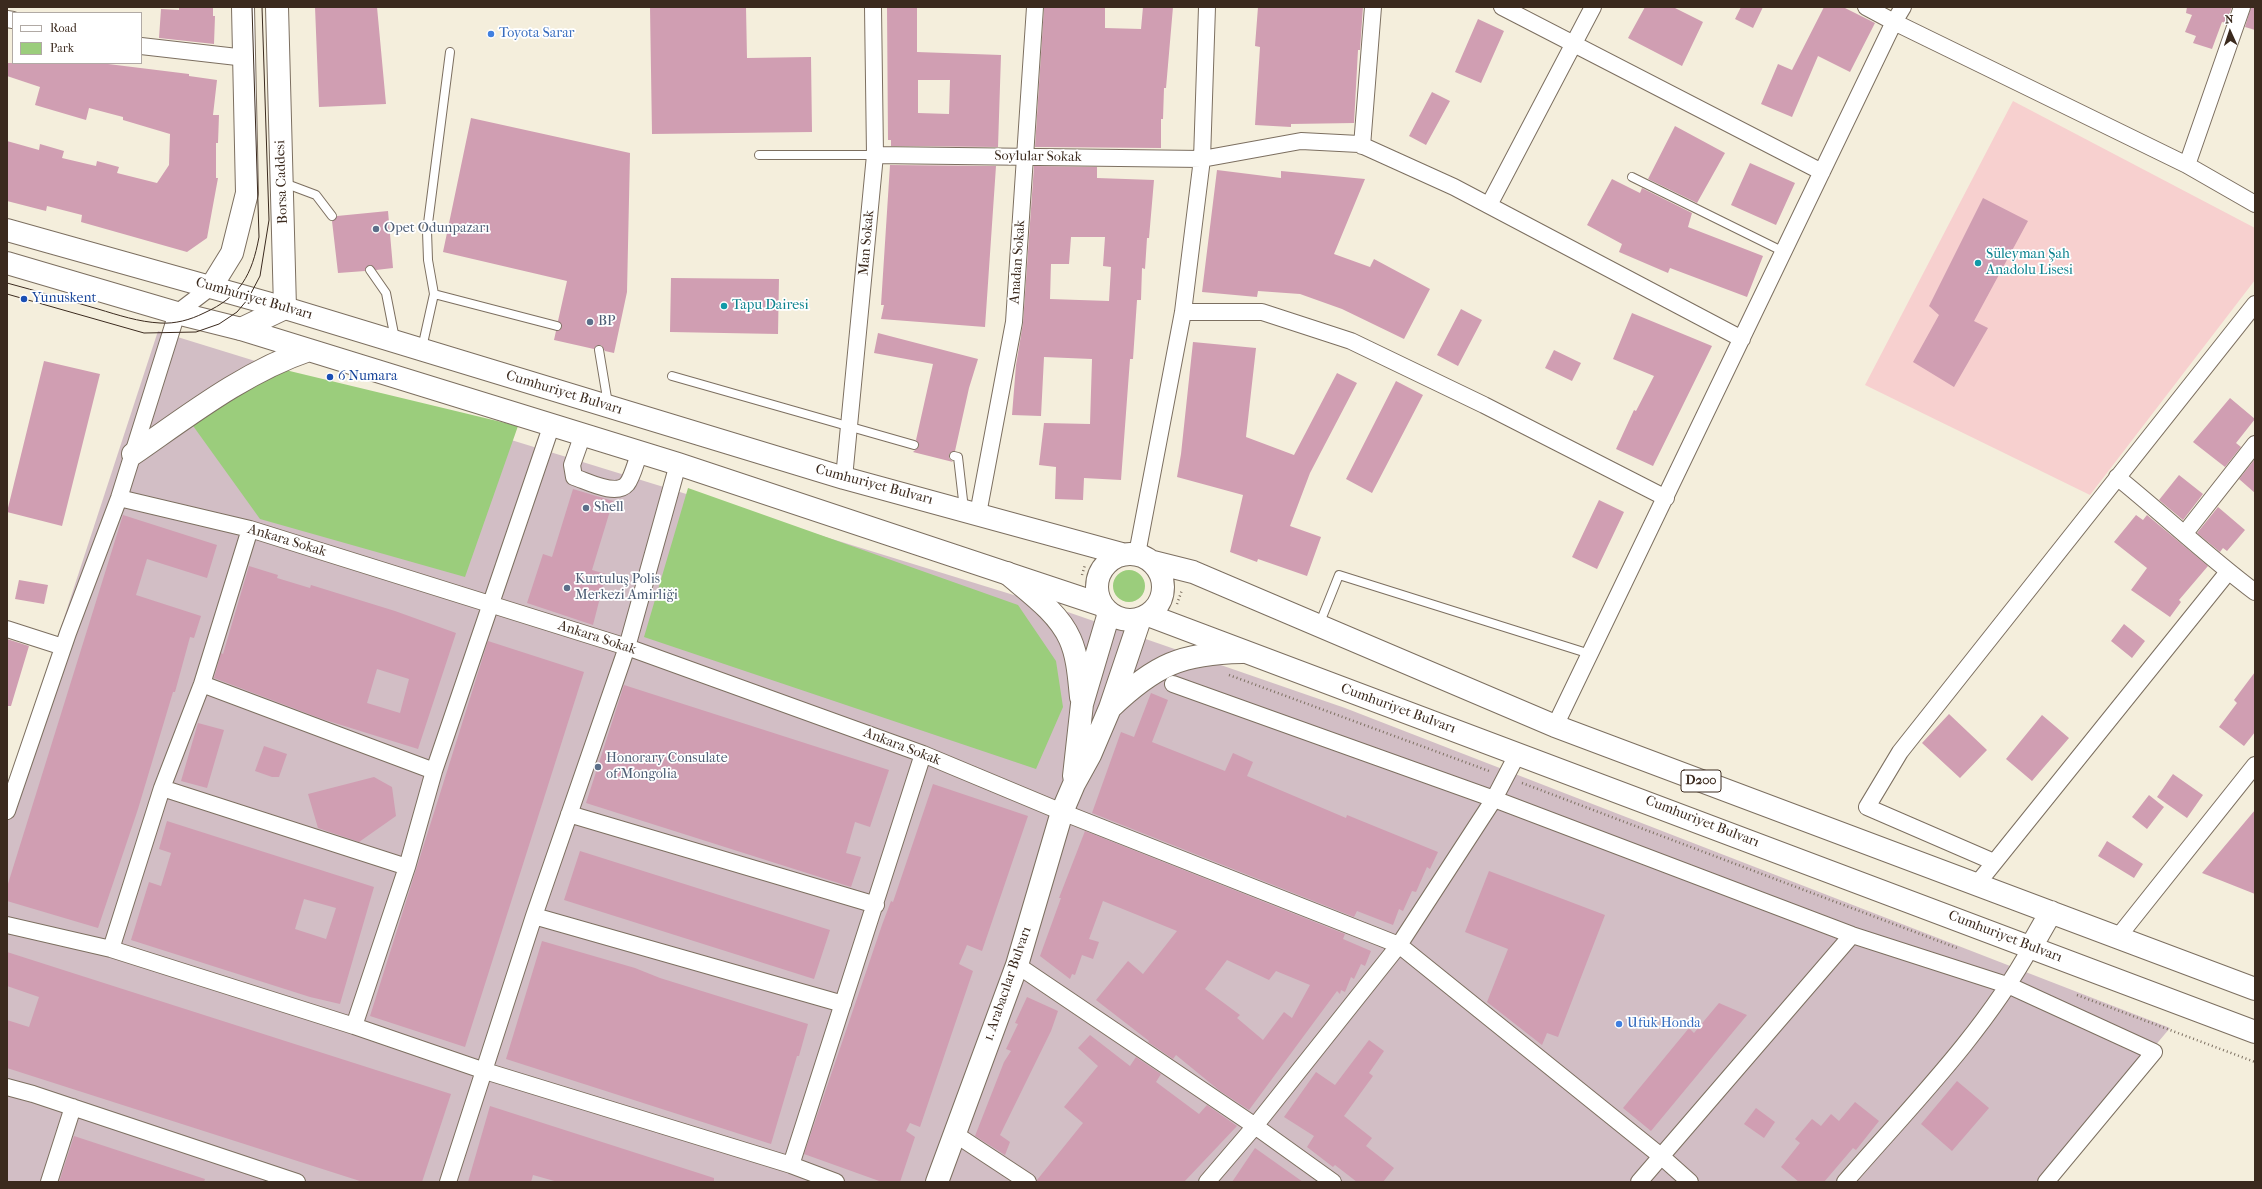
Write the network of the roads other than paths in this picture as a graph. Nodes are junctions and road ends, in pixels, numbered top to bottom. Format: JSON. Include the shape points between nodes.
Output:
{"nodes":[{"id":1,"x":243,"y":7,"type":"edge"},
{"id":2,"x":277,"y":7,"type":"edge"},
{"id":3,"x":873,"y":7,"type":"edge"},
{"id":4,"x":1035,"y":7,"type":"edge"},
{"id":5,"x":1207,"y":7,"type":"edge"},
{"id":6,"x":1373,"y":7,"type":"edge"},
{"id":7,"x":1502,"y":7,"type":"edge"},
{"id":8,"x":1593,"y":7,"type":"edge"},
{"id":9,"x":1866,"y":7,"type":"edge"},
{"id":10,"x":1902,"y":7,"type":"edge"},
{"id":11,"x":2242,"y":7,"type":"edge"},
{"id":12,"x":1894,"y":22,"type":"junction"},
{"id":13,"x":1573,"y":45,"type":"junction"},
{"id":14,"x":142,"y":46,"type":"edge"},
{"id":15,"x":450,"y":52,"type":"dead end"},
{"id":16,"x":246,"y":58,"type":"junction"},
{"id":17,"x":1362,"y":146,"type":"junction"},
{"id":18,"x":759,"y":155,"type":"dead end"},
{"id":19,"x":875,"y":155,"type":"junction"},
{"id":20,"x":1026,"y":156,"type":"junction"},
{"id":21,"x":1202,"y":159,"type":"junction"},
{"id":22,"x":2187,"y":165,"type":"junction"},
{"id":23,"x":1822,"y":172,"type":"junction"},
{"id":24,"x":1632,"y":177,"type":"dead end"},
{"id":25,"x":283,"y":182,"type":"junction"},
{"id":26,"x":2255,"y":204,"type":"edge"},
{"id":27,"x":1489,"y":205,"type":"junction"},
{"id":28,"x":332,"y":216,"type":"dead end"},
{"id":29,"x":7,"y":230,"type":"edge"},
{"id":30,"x":1784,"y":252,"type":"junction"},
{"id":31,"x":7,"y":263,"type":"edge"},
{"id":32,"x":370,"y":270,"type":"dead end"},
{"id":33,"x":211,"y":287,"type":"junction"},
{"id":34,"x":434,"y":294,"type":"junction"},
{"id":35,"x":2255,"y":304,"type":"edge"},
{"id":36,"x":285,"y":308,"type":"junction"},
{"id":37,"x":1183,"y":312,"type":"junction"},
{"id":38,"x":177,"y":313,"type":"junction"},
{"id":39,"x":557,"y":326,"type":"dead end"},
{"id":40,"x":241,"y":329,"type":"junction"},
{"id":41,"x":1742,"y":339,"type":"junction"},
{"id":42,"x":395,"y":341,"type":"junction"},
{"id":43,"x":422,"y":349,"type":"junction"},
{"id":44,"x":309,"y":350,"type":"junction"},
{"id":45,"x":599,"y":350,"type":"dead end"},
{"id":46,"x":672,"y":376,"type":"dead end"},
{"id":47,"x":609,"y":406,"type":"junction"},
{"id":48,"x":552,"y":424,"type":"junction"},
{"id":49,"x":849,"y":428,"type":"junction"},
{"id":50,"x":583,"y":434,"type":"junction"},
{"id":51,"x":2255,"y":444,"type":"edge"},
{"id":52,"x":914,"y":446,"type":"dead end"},
{"id":53,"x":640,"y":452,"type":"junction"},
{"id":54,"x":133,"y":454,"type":"junction"},
{"id":55,"x":954,"y":456,"type":"dead end"},
{"id":56,"x":678,"y":464,"type":"junction"},
{"id":57,"x":2117,"y":477,"type":"junction"},
{"id":58,"x":844,"y":478,"type":"junction"},
{"id":59,"x":119,"y":498,"type":"junction"},
{"id":60,"x":1666,"y":498,"type":"junction"},
{"id":61,"x":971,"y":512,"type":"junction"},
{"id":62,"x":250,"y":529,"type":"junction"},
{"id":63,"x":2186,"y":533,"type":"junction"},
{"id":64,"x":1137,"y":557,"type":"junction"},
{"id":65,"x":2228,"y":572,"type":"junction"},
{"id":66,"x":1007,"y":573,"type":"junction"},
{"id":67,"x":2255,"y":592,"type":"edge"},
{"id":68,"x":491,"y":604,"type":"junction"},
{"id":69,"x":1106,"y":609,"type":"junction"},
{"id":70,"x":1144,"y":617,"type":"junction"},
{"id":71,"x":1318,"y":625,"type":"junction"},
{"id":72,"x":7,"y":629,"type":"edge"},
{"id":73,"x":63,"y":647,"type":"junction"},
{"id":74,"x":627,"y":647,"type":"junction"},
{"id":75,"x":1242,"y":652,"type":"junction"},
{"id":76,"x":1590,"y":654,"type":"junction"},
{"id":77,"x":202,"y":684,"type":"junction"},
{"id":78,"x":1173,"y":684,"type":"dead end"},
{"id":79,"x":1082,"y":704,"type":"junction"},
{"id":80,"x":1110,"y":708,"type":"junction"},
{"id":81,"x":1555,"y":726,"type":"junction"},
{"id":82,"x":1518,"y":753,"type":"junction"},
{"id":83,"x":923,"y":754,"type":"junction"},
{"id":84,"x":2255,"y":765,"type":"edge"},
{"id":85,"x":434,"y":771,"type":"junction"},
{"id":86,"x":1074,"y":784,"type":"junction"},
{"id":87,"x":162,"y":788,"type":"junction"},
{"id":88,"x":1494,"y":799,"type":"junction"},
{"id":89,"x":7,"y":811,"type":"edge"},
{"id":90,"x":1062,"y":812,"type":"junction"},
{"id":91,"x":569,"y":814,"type":"junction"},
{"id":92,"x":1994,"y":862,"type":"junction"},
{"id":93,"x":407,"y":866,"type":"junction"},
{"id":94,"x":1977,"y":884,"type":"junction"},
{"id":95,"x":876,"y":905,"type":"junction"},
{"id":96,"x":2051,"y":912,"type":"junction"},
{"id":97,"x":534,"y":916,"type":"junction"},
{"id":98,"x":7,"y":925,"type":"edge"},
{"id":99,"x":1852,"y":935,"type":"junction"},
{"id":100,"x":2118,"y":937,"type":"junction"},
{"id":101,"x":1399,"y":944,"type":"junction"},
{"id":102,"x":2032,"y":947,"type":"junction"},
{"id":103,"x":111,"y":949,"type":"junction"},
{"id":104,"x":1017,"y":965,"type":"junction"},
{"id":105,"x":2010,"y":986,"type":"junction"},
{"id":106,"x":2255,"y":988,"type":"edge"},
{"id":107,"x":843,"y":1004,"type":"junction"},
{"id":108,"x":354,"y":1026,"type":"junction"},
{"id":109,"x":2255,"y":1032,"type":"edge"},
{"id":110,"x":485,"y":1071,"type":"junction"},
{"id":111,"x":7,"y":1087,"type":"edge"},
{"id":112,"x":73,"y":1107,"type":"junction"},
{"id":113,"x":1255,"y":1126,"type":"junction"},
{"id":114,"x":955,"y":1134,"type":"junction"},
{"id":115,"x":1662,"y":1157,"type":"junction"},
{"id":116,"x":791,"y":1165,"type":"junction"},
{"id":117,"x":278,"y":1179,"type":"edge"},
{"id":118,"x":50,"y":1182,"type":"edge"},
{"id":119,"x":297,"y":1182,"type":"edge"},
{"id":120,"x":448,"y":1182,"type":"edge"},
{"id":121,"x":836,"y":1182,"type":"edge"},
{"id":122,"x":937,"y":1182,"type":"edge"},
{"id":123,"x":1028,"y":1182,"type":"edge"},
{"id":124,"x":1207,"y":1182,"type":"edge"},
{"id":125,"x":1333,"y":1182,"type":"edge"},
{"id":126,"x":1639,"y":1182,"type":"edge"},
{"id":127,"x":1690,"y":1182,"type":"edge"},
{"id":128,"x":1845,"y":1182,"type":"edge"},
{"id":129,"x":2046,"y":1182,"type":"edge"}],
"edges":[{"from":1,"to":16,"type":"main road"},
{"from":2,"to":25,"type":"main road","name":"Borsa Caddesi"},
{"from":3,"to":19,"type":"street","name":"Man Sokak"},
{"from":4,"to":20,"type":"street","name":"Anadan Sokak"},
{"from":5,"to":21,"type":"street"},
{"from":6,"to":17,"type":"street"},
{"from":7,"to":13,"type":"street"},
{"from":8,"to":13,"type":"street"},
{"from":9,"to":12,"type":"street"},
{"from":10,"to":12,"type":"street"},
{"from":11,"to":22,"type":"street"},
{"from":12,"to":22,"type":"street"},
{"from":12,"to":23,"type":"street"},
{"from":13,"to":23,"type":"street"},
{"from":13,"to":27,"type":"street"},
{"from":14,"to":16,"type":"street"},
{"from":15,"to":34,"type":"lane","via":[[427,231],[428,260]]},
{"from":16,"to":33,"type":"main road","via":[[247,193],[232,253]]},
{"from":17,"to":21,"type":"street","name":"Soylular Sokak","via":[[1301,141]]},
{"from":17,"to":27,"type":"street","name":"Soylular Sokak"},
{"from":18,"to":19,"type":"lane"},
{"from":19,"to":20,"type":"street","name":"Soylular Sokak"},
{"from":19,"to":49,"type":"street","name":"Man Sokak"},
{"from":20,"to":21,"type":"street","name":"Soylular Sokak"},
{"from":20,"to":61,"type":"street","name":"Anadan Sokak","via":[[1014,322]]},
{"from":21,"to":37,"type":"street"},
{"from":22,"to":26,"type":"street"},
{"from":23,"to":30,"type":"street"},
{"from":24,"to":30,"type":"lane"},
{"from":25,"to":28,"type":"lane","via":[[316,195]]},
{"from":25,"to":36,"type":"main road","name":"Borsa Caddesi"},
{"from":27,"to":41,"type":"street","name":"Soylular Sokak"},
{"from":29,"to":33,"type":"main road","name":"Cumhuriyet Bulvarı"},
{"from":30,"to":41,"type":"street"},
{"from":31,"to":38,"type":"main road"},
{"from":32,"to":42,"type":"lane","via":[[386,293]]},
{"from":33,"to":36,"type":"main road","name":"Cumhuriyet Bulvarı"},
{"from":33,"to":38,"type":"street"},
{"from":34,"to":39,"type":"lane"},
{"from":34,"to":43,"type":"lane"},
{"from":35,"to":57,"type":"street"},
{"from":36,"to":40,"type":"main road"},
{"from":36,"to":42,"type":"main road","name":"Cumhuriyet Bulvarı"},
{"from":37,"to":60,"type":"street","via":[[1262,312],[1351,341],[1484,405]]},
{"from":37,"to":64,"type":"street"},
{"from":38,"to":40,"type":"main road"},
{"from":38,"to":54,"type":"street"},
{"from":40,"to":44,"type":"main road"},
{"from":41,"to":60,"type":"street"},
{"from":42,"to":43,"type":"main road","name":"Cumhuriyet Bulvarı"},
{"from":43,"to":47,"type":"main road","name":"Cumhuriyet Bulvarı"},
{"from":44,"to":48,"type":"main road"},
{"from":44,"to":54,"type":"main road","via":[[294,355],[226,390]]},
{"from":45,"to":47,"type":"lane"},
{"from":46,"to":49,"type":"lane"},
{"from":47,"to":58,"type":"main road","name":"Cumhuriyet Bulvarı"},
{"from":48,"to":50,"type":"main road"},
{"from":48,"to":68,"type":"street"},
{"from":49,"to":52,"type":"lane"},
{"from":49,"to":58,"type":"street","name":"Man Sokak"},
{"from":50,"to":53,"type":"main road"},
{"from":50,"to":53,"type":"street","via":[[572,465],[574,477],[615,490],[628,483]]},
{"from":51,"to":63,"type":"street"},
{"from":53,"to":56,"type":"main road"},
{"from":54,"to":59,"type":"street"},
{"from":55,"to":61,"type":"lane","via":[[958,458]]},
{"from":56,"to":66,"type":"main road"},
{"from":56,"to":74,"type":"street"},
{"from":57,"to":63,"type":"street"},
{"from":57,"to":92,"type":"street","via":[[1900,752],[1867,807]]},
{"from":58,"to":61,"type":"main road","name":"Cumhuriyet Bulvarı"},
{"from":59,"to":62,"type":"street","name":"Ankara Sokak"},
{"from":59,"to":73,"type":"street"},
{"from":60,"to":76,"type":"street"},
{"from":61,"to":64,"type":"main road","name":"Cumhuriyet Bulvarı"},
{"from":62,"to":68,"type":"street","name":"Ankara Sokak"},
{"from":62,"to":77,"type":"street"},
{"from":63,"to":65,"type":"street"},
{"from":64,"to":69,"type":"main road","via":[[1111,559],[1102,567],[1096,589]]},
{"from":64,"to":70,"type":"main road","via":[[1163,579],[1164,590],[1161,600]]},
{"from":64,"to":71,"type":"main road","name":"Cumhuriyet Bulvarı","number":"D200","via":[[1193,572]]},
{"from":65,"to":67,"type":"street"},
{"from":65,"to":92,"type":"street"},
{"from":66,"to":69,"type":"main road"},
{"from":66,"to":79,"type":"main road","via":[[1054,616],[1070,640]]},
{"from":68,"to":74,"type":"street","name":"Ankara Sokak"},
{"from":68,"to":85,"type":"street"},
{"from":69,"to":70,"type":"main road","via":[[1126,620]]},
{"from":69,"to":79,"type":"main road","name":"1. Arabacılar Bulvarı"},
{"from":70,"to":75,"type":"main road","name":"Cumhuriyet Bulvarı"},
{"from":70,"to":80,"type":"main road","name":"1. Arabacılar Bulvarı"},
{"from":71,"to":76,"type":"lane","via":[[1339,575]]},
{"from":71,"to":81,"type":"main road","name":"Cumhuriyet Bulvarı","number":"D200"},
{"from":72,"to":73,"type":"street"},
{"from":73,"to":89,"type":"street"},
{"from":74,"to":83,"type":"street","name":"Ankara Sokak"},
{"from":74,"to":91,"type":"street"},
{"from":75,"to":80,"type":"main road","via":[[1187,657],[1164,666],[1142,679]]},
{"from":75,"to":82,"type":"main road","name":"Cumhuriyet Bulvarı"},
{"from":76,"to":81,"type":"street"},
{"from":77,"to":85,"type":"street"},
{"from":77,"to":87,"type":"street"},
{"from":78,"to":88,"type":"street"},
{"from":79,"to":86,"type":"main road","name":"1. Arabacılar Bulvarı"},
{"from":80,"to":86,"type":"main road","name":"1. Arabacılar Bulvarı","via":[[1090,755]]},
{"from":81,"to":94,"type":"main road","name":"Cumhuriyet Bulvarı","number":"D200"},
{"from":82,"to":88,"type":"street"},
{"from":82,"to":102,"type":"main road","name":"Cumhuriyet Bulvarı"},
{"from":83,"to":90,"type":"street","name":"Ankara Sokak"},
{"from":83,"to":95,"type":"street"},
{"from":84,"to":100,"type":"street"},
{"from":85,"to":93,"type":"street"},
{"from":86,"to":90,"type":"main road","name":"1. Arabacılar Bulvarı"},
{"from":87,"to":93,"type":"street"},
{"from":87,"to":103,"type":"street"},
{"from":88,"to":99,"type":"street"},
{"from":88,"to":101,"type":"street"},
{"from":90,"to":101,"type":"street","name":"Ankara Sokak"},
{"from":90,"to":104,"type":"main road","name":"1. Arabacılar Bulvarı"},
{"from":91,"to":95,"type":"street"},
{"from":91,"to":97,"type":"street"},
{"from":92,"to":94,"type":"street"},
{"from":93,"to":108,"type":"street"},
{"from":94,"to":96,"type":"main road","name":"Cumhuriyet Bulvarı","number":"D200"},
{"from":95,"to":107,"type":"street"},
{"from":96,"to":100,"type":"main road","name":"Cumhuriyet Bulvarı","number":"D200"},
{"from":96,"to":102,"type":"main road"},
{"from":97,"to":107,"type":"street"},
{"from":97,"to":110,"type":"street"},
{"from":98,"to":103,"type":"street"},
{"from":99,"to":105,"type":"street"},
{"from":99,"to":115,"type":"street"},
{"from":100,"to":106,"type":"main road","name":"Cumhuriyet Bulvarı","number":"D200"},
{"from":101,"to":113,"type":"street"},
{"from":101,"to":115,"type":"street","name":"Ankara Sokak"},
{"from":102,"to":105,"type":"street"},
{"from":102,"to":109,"type":"main road","name":"Cumhuriyet Bulvarı"},
{"from":103,"to":108,"type":"street"},
{"from":104,"to":113,"type":"street"},
{"from":104,"to":114,"type":"main road","name":"1. Arabacılar Bulvarı"},
{"from":105,"to":128,"type":"street","via":[[1961,1048]]},
{"from":105,"to":129,"type":"street","via":[[2154,1052]]},
{"from":107,"to":116,"type":"street"},
{"from":108,"to":110,"type":"street"},
{"from":110,"to":116,"type":"street"},
{"from":110,"to":120,"type":"street"},
{"from":111,"to":112,"type":"street"},
{"from":112,"to":117,"type":"street"},
{"from":112,"to":118,"type":"street"},
{"from":113,"to":124,"type":"street"},
{"from":113,"to":125,"type":"street"},
{"from":114,"to":122,"type":"main road","name":"1. Arabacılar Bulvarı"},
{"from":114,"to":123,"type":"street"},
{"from":115,"to":126,"type":"street"},
{"from":115,"to":127,"type":"street","name":"Ankara Sokak"},
{"from":116,"to":121,"type":"street"},
{"from":117,"to":119,"type":"street"}]}
